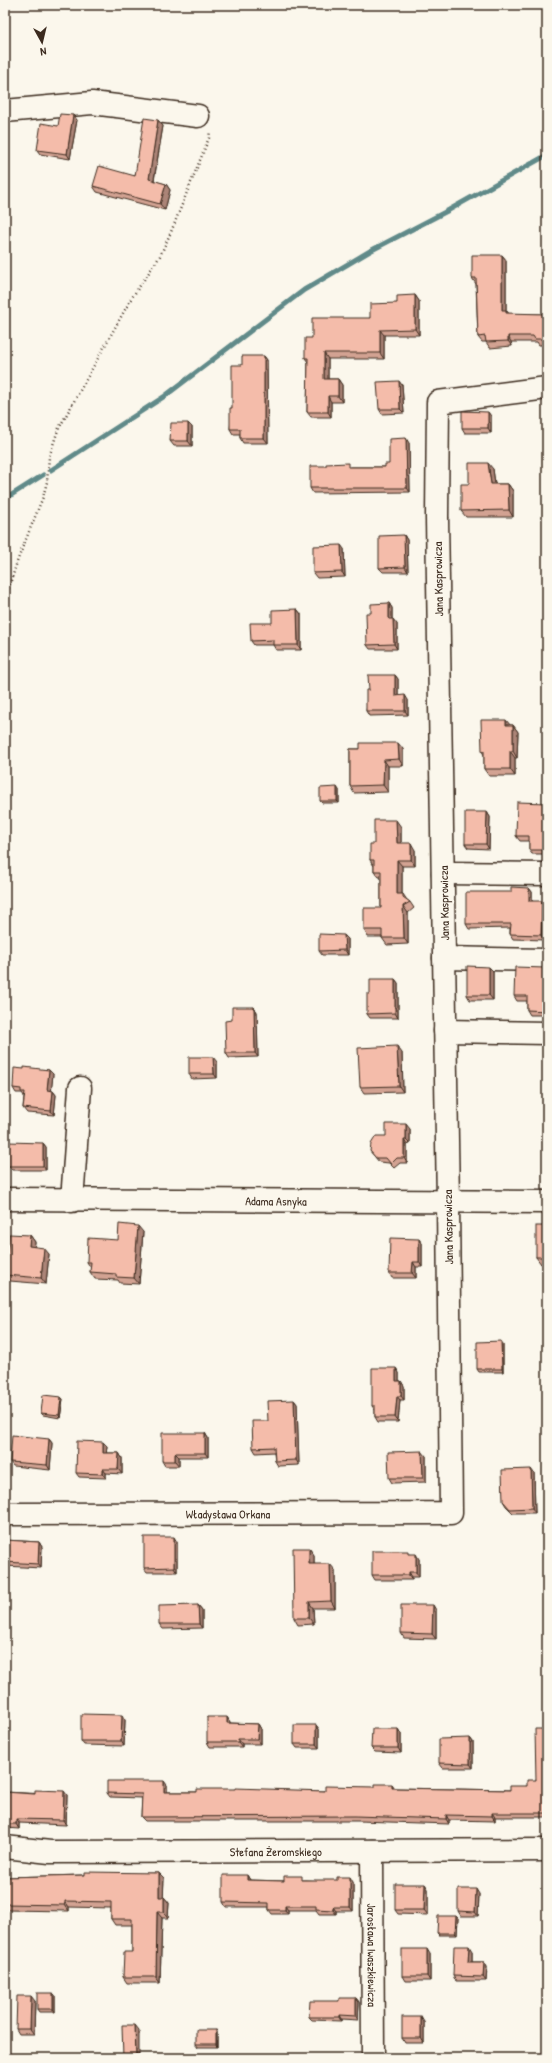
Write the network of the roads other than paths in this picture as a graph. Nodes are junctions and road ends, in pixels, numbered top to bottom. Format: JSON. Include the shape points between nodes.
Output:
{"nodes":[{"id":1,"x":5,"y":111,"type":"edge"},
{"id":2,"x":198,"y":116,"type":"road end"},
{"id":3,"x":547,"y":388,"type":"edge"},
{"id":4,"x":443,"y":873,"type":"junction"},
{"id":5,"x":547,"y":874,"type":"edge"},
{"id":6,"x":444,"y":958,"type":"junction"},
{"id":7,"x":547,"y":960,"type":"edge"},
{"id":8,"x":446,"y":1030,"type":"junction"},
{"id":9,"x":547,"y":1033,"type":"edge"},
{"id":10,"x":80,"y":1088,"type":"dead end"},
{"id":11,"x":5,"y":1199,"type":"edge"},
{"id":12,"x":72,"y":1201,"type":"junction"},
{"id":13,"x":448,"y":1202,"type":"junction"},
{"id":14,"x":547,"y":1202,"type":"edge"},
{"id":15,"x":451,"y":1513,"type":"joint"},
{"id":16,"x":5,"y":1514,"type":"edge"},
{"id":17,"x":5,"y":1847,"type":"edge"},
{"id":18,"x":547,"y":1850,"type":"edge"},
{"id":19,"x":372,"y":1851,"type":"junction"},
{"id":20,"x":373,"y":2058,"type":"edge"}],
"edges":[{"from":1,"to":2,"type":"street","via":[[92,104]]},
{"from":3,"to":4,"type":"street","name":"Jana Kasprowicza","via":[[438,402],[437,518]]},
{"from":4,"to":5,"type":"street"},
{"from":4,"to":6,"type":"street","name":"Jana Kasprowicza"},
{"from":6,"to":7,"type":"street"},
{"from":6,"to":8,"type":"street","name":"Jana Kasprowicza"},
{"from":8,"to":9,"type":"street"},
{"from":8,"to":13,"type":"street","name":"Jana Kasprowicza"},
{"from":10,"to":12,"type":"street"},
{"from":11,"to":12,"type":"street","name":"Adama Asnyka"},
{"from":12,"to":13,"type":"street","name":"Adama Asnyka"},
{"from":13,"to":14,"type":"street","name":"Adama Asnyka"},
{"from":13,"to":15,"type":"street","name":"Jana Kasprowicza"},
{"from":15,"to":16,"type":"street","name":"Władysława Orkana"},
{"from":17,"to":19,"type":"street","name":"Stefana Żeromskiego","via":[[50,1852]]},
{"from":18,"to":19,"type":"street","name":"Stefana Żeromskiego"},
{"from":19,"to":20,"type":"street","name":"Jarosława Iwaszkiewicza"}]}
